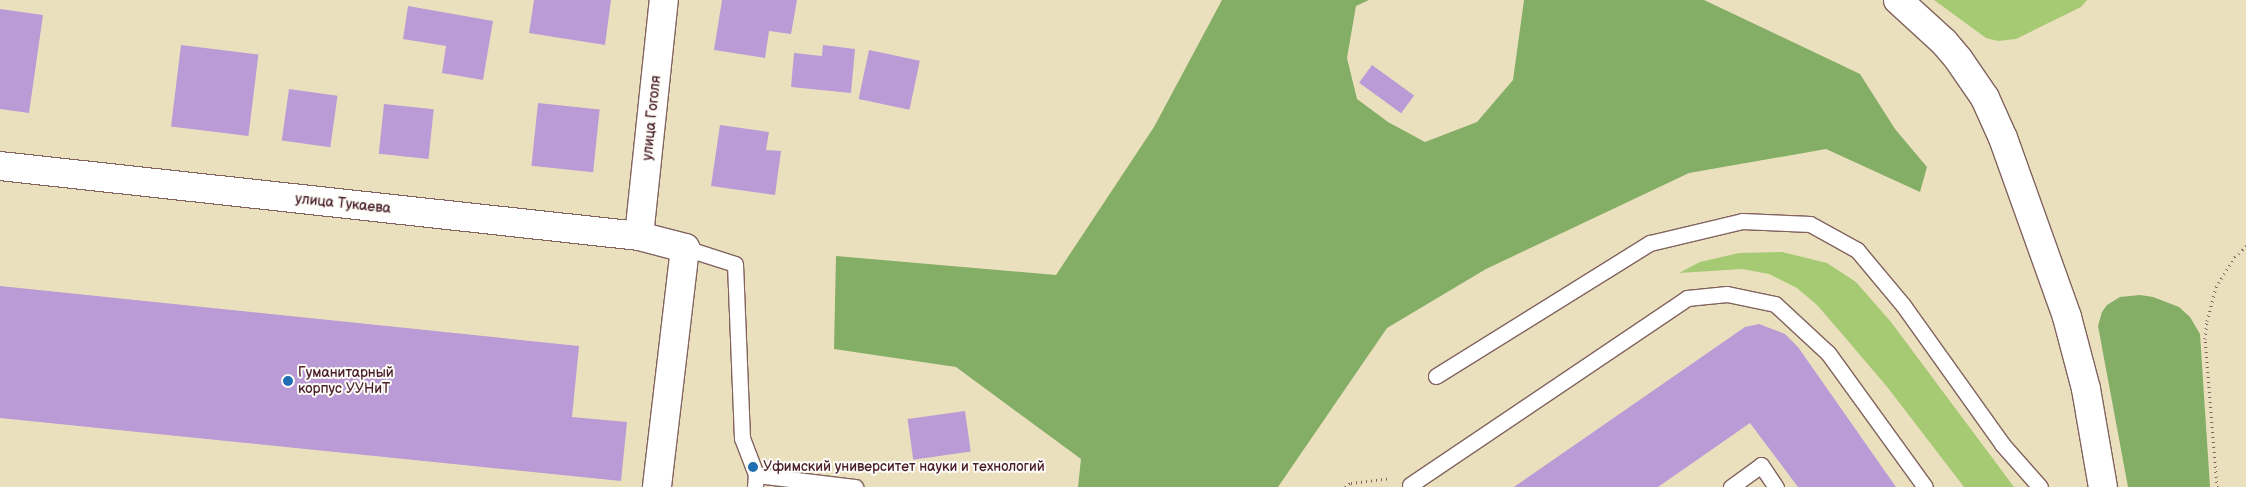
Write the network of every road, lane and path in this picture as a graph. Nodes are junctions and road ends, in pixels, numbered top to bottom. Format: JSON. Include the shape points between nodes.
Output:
{"nodes":[{"id":1,"x":664,"y":0,"type":"edge"},
{"id":2,"x":1898,"y":0,"type":"edge"},
{"id":3,"x":0,"y":166,"type":"edge"},
{"id":4,"x":639,"y":236,"type":"junction"},
{"id":5,"x":2246,"y":246,"type":"edge"},
{"id":6,"x":685,"y":248,"type":"junction"},
{"id":7,"x":1436,"y":376,"type":"dead end"},
{"id":8,"x":755,"y":481,"type":"edge"},
{"id":9,"x":1410,"y":485,"type":"joint"},
{"id":10,"x":657,"y":487,"type":"edge"},
{"id":11,"x":856,"y":487,"type":"edge"},
{"id":12,"x":1345,"y":487,"type":"edge"},
{"id":13,"x":1731,"y":487,"type":"edge"},
{"id":14,"x":1776,"y":487,"type":"edge"},
{"id":15,"x":1926,"y":487,"type":"edge"},
{"id":16,"x":2040,"y":487,"type":"edge"},
{"id":17,"x":2103,"y":487,"type":"edge"},
{"id":18,"x":2217,"y":487,"type":"edge"}],
"edges":[{"from":1,"to":4,"type":"street","name":"улица Гоголя"},
{"from":2,"to":17,"type":"street","via":[[1959,60],[1996,122],[2067,317],[2086,389]]},
{"from":3,"to":4,"type":"street","name":"улица Тукаева"},
{"from":4,"to":6,"type":"street","name":"улица Тукаева"},
{"from":5,"to":18,"type":"path","via":[[2216,287],[2207,321],[2205,339]]},
{"from":6,"to":8,"type":"lane","via":[[735,264],[742,438]]},
{"from":6,"to":10,"type":"street"},
{"from":7,"to":16,"type":"lane","via":[[1650,243],[1742,221],[1810,224],[1857,250],[1903,305],[2002,444]]},
{"from":8,"to":11,"type":"lane"},
{"from":9,"to":12,"type":"path","via":[[1393,477],[1351,483]]},
{"from":9,"to":15,"type":"lane","via":[[1687,298],[1727,294],[1776,304],[1828,353]]},
{"from":13,"to":14,"type":"lane","via":[[1761,465]]}]}
